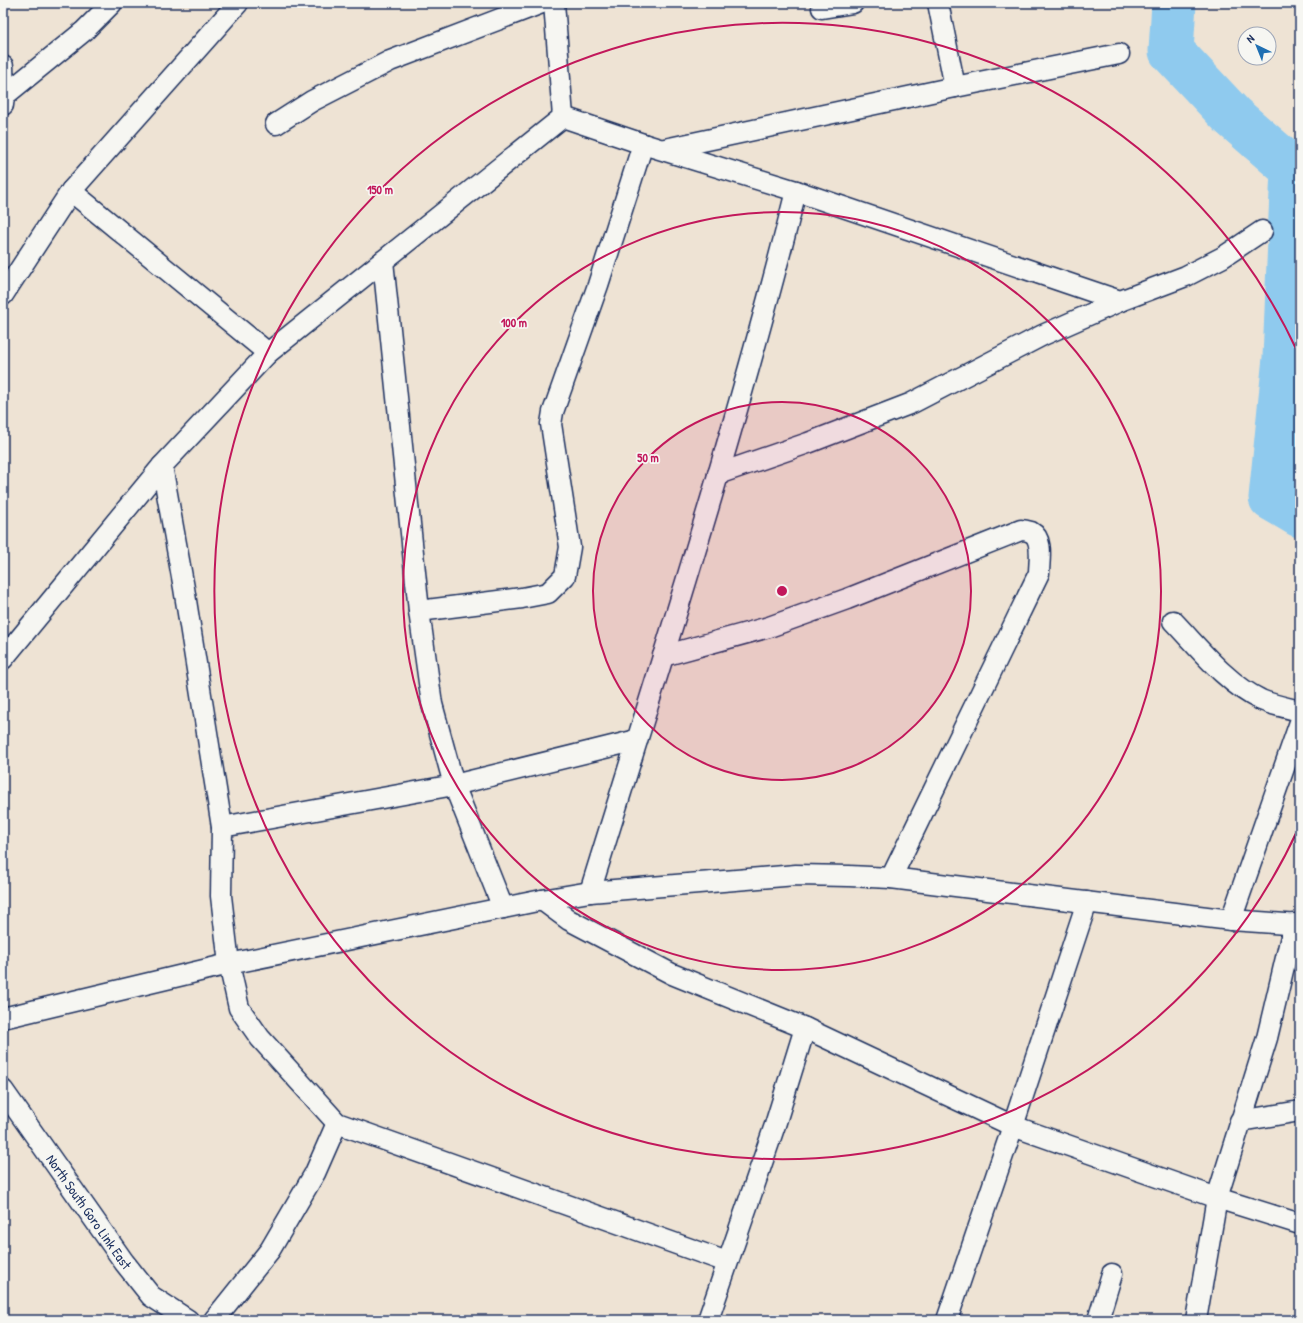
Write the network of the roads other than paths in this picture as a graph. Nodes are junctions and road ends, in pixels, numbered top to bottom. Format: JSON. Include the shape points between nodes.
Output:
{"nodes":[{"id":1,"x":112,"y":3,"type":"edge"},
{"id":2,"x":238,"y":3,"type":"edge"},
{"id":3,"x":542,"y":3,"type":"edge"},
{"id":4,"x":554,"y":3,"type":"edge"},
{"id":5,"x":853,"y":3,"type":"edge"},
{"id":6,"x":938,"y":3,"type":"edge"},
{"id":7,"x":822,"y":8,"type":"dead end"},
{"id":8,"x":1119,"y":54,"type":"dead end"},
{"id":9,"x":3,"y":66,"type":"edge"},
{"id":10,"x":955,"y":87,"type":"junction"},
{"id":11,"x":4,"y":102,"type":"edge"},
{"id":12,"x":563,"y":117,"type":"junction"},
{"id":13,"x":276,"y":124,"type":"dead end"},
{"id":14,"x":643,"y":144,"type":"junction"},
{"id":15,"x":663,"y":150,"type":"junction"},
{"id":16,"x":71,"y":191,"type":"junction"},
{"id":17,"x":796,"y":191,"type":"junction"},
{"id":18,"x":1262,"y":231,"type":"dead end"},
{"id":19,"x":383,"y":261,"type":"junction"},
{"id":20,"x":3,"y":295,"type":"edge"},
{"id":21,"x":1120,"y":301,"type":"junction"},
{"id":22,"x":268,"y":353,"type":"junction"},
{"id":23,"x":162,"y":466,"type":"junction"},
{"id":24,"x":718,"y":474,"type":"junction"},
{"id":25,"x":418,"y":611,"type":"junction"},
{"id":26,"x":1173,"y":622,"type":"dead end"},
{"id":27,"x":663,"y":656,"type":"junction"},
{"id":28,"x":3,"y":659,"type":"edge"},
{"id":29,"x":1300,"y":711,"type":"edge"},
{"id":30,"x":1300,"y":722,"type":"edge"},
{"id":31,"x":637,"y":740,"type":"junction"},
{"id":32,"x":454,"y":785,"type":"junction"},
{"id":33,"x":222,"y":827,"type":"junction"},
{"id":34,"x":891,"y":878,"type":"junction"},
{"id":35,"x":590,"y":892,"type":"junction"},
{"id":36,"x":542,"y":900,"type":"junction"},
{"id":37,"x":1087,"y":902,"type":"junction"},
{"id":38,"x":503,"y":908,"type":"junction"},
{"id":39,"x":1231,"y":920,"type":"junction"},
{"id":40,"x":1297,"y":924,"type":"edge"},
{"id":41,"x":228,"y":964,"type":"junction"},
{"id":42,"x":3,"y":1018,"type":"edge"},
{"id":43,"x":805,"y":1028,"type":"junction"},
{"id":44,"x":3,"y":1090,"type":"edge"},
{"id":45,"x":1300,"y":1111,"type":"edge"},
{"id":46,"x":1240,"y":1121,"type":"junction"},
{"id":47,"x":337,"y":1123,"type":"junction"},
{"id":48,"x":1013,"y":1126,"type":"junction"},
{"id":49,"x":1217,"y":1198,"type":"junction"},
{"id":50,"x":1300,"y":1224,"type":"edge"},
{"id":51,"x":727,"y":1262,"type":"junction"},
{"id":52,"x":1112,"y":1274,"type":"dead end"},
{"id":53,"x":951,"y":1319,"type":"edge"},
{"id":54,"x":188,"y":1320,"type":"edge"},
{"id":55,"x":214,"y":1320,"type":"edge"},
{"id":56,"x":708,"y":1320,"type":"edge"},
{"id":57,"x":1098,"y":1320,"type":"edge"},
{"id":58,"x":1196,"y":1320,"type":"edge"}],
"edges":[{"from":1,"to":11,"type":"street","via":[[84,32]]},
{"from":2,"to":16,"type":"street"},
{"from":3,"to":13,"type":"street","via":[[390,61]]},
{"from":4,"to":12,"type":"street"},
{"from":5,"to":7,"type":"street"},
{"from":6,"to":10,"type":"street"},
{"from":8,"to":10,"type":"street"},
{"from":9,"to":11,"type":"street"},
{"from":10,"to":15,"type":"street"},
{"from":12,"to":14,"type":"street"},
{"from":12,"to":19,"type":"street"},
{"from":14,"to":15,"type":"street"},
{"from":14,"to":25,"type":"street","via":[[598,285],[553,412],[551,424],[570,547],[565,576],[548,593]]},
{"from":15,"to":17,"type":"street"},
{"from":16,"to":20,"type":"street"},
{"from":16,"to":22,"type":"street"},
{"from":17,"to":21,"type":"street"},
{"from":17,"to":24,"type":"street","via":[[772,290]]},
{"from":18,"to":21,"type":"street","via":[[1223,257],[1186,276]]},
{"from":19,"to":22,"type":"street"},
{"from":19,"to":25,"type":"street"},
{"from":21,"to":24,"type":"street","via":[[1043,335],[912,403]]},
{"from":22,"to":23,"type":"street"},
{"from":23,"to":28,"type":"street"},
{"from":23,"to":33,"type":"street"},
{"from":24,"to":27,"type":"street"},
{"from":25,"to":32,"type":"street","via":[[432,704]]},
{"from":26,"to":29,"type":"street","via":[[1243,690],[1262,700]]},
{"from":27,"to":31,"type":"street"},
{"from":27,"to":34,"type":"street","via":[[769,627],[1021,530],[1032,532],[1037,538],[1040,550],[1039,573]]},
{"from":30,"to":39,"type":"street"},
{"from":31,"to":32,"type":"street"},
{"from":31,"to":35,"type":"street"},
{"from":32,"to":33,"type":"street"},
{"from":32,"to":38,"type":"street"},
{"from":33,"to":41,"type":"street","via":[[221,896]]},
{"from":34,"to":35,"type":"street","via":[[796,875]]},
{"from":34,"to":37,"type":"street"},
{"from":35,"to":36,"type":"street"},
{"from":36,"to":38,"type":"street"},
{"from":36,"to":43,"type":"street","via":[[569,920],[672,974]]},
{"from":37,"to":39,"type":"street"},
{"from":37,"to":48,"type":"street"},
{"from":38,"to":41,"type":"street"},
{"from":39,"to":40,"type":"street"},
{"from":40,"to":46,"type":"street","via":[[1267,1038]]},
{"from":41,"to":42,"type":"street"},
{"from":41,"to":47,"type":"street","via":[[239,1008],[260,1038]]},
{"from":43,"to":48,"type":"street"},
{"from":43,"to":51,"type":"street","via":[[775,1125]]},
{"from":44,"to":54,"type":"street","name":"North South Goro Link East","via":[[124,1262],[151,1296]]},
{"from":45,"to":46,"type":"street"},
{"from":46,"to":49,"type":"street"},
{"from":47,"to":51,"type":"street"},
{"from":47,"to":55,"type":"street","via":[[315,1173],[270,1250]]},
{"from":48,"to":49,"type":"street"},
{"from":48,"to":53,"type":"street"},
{"from":49,"to":50,"type":"street"},
{"from":49,"to":58,"type":"street"},
{"from":51,"to":56,"type":"street"},
{"from":52,"to":57,"type":"street"}]}
